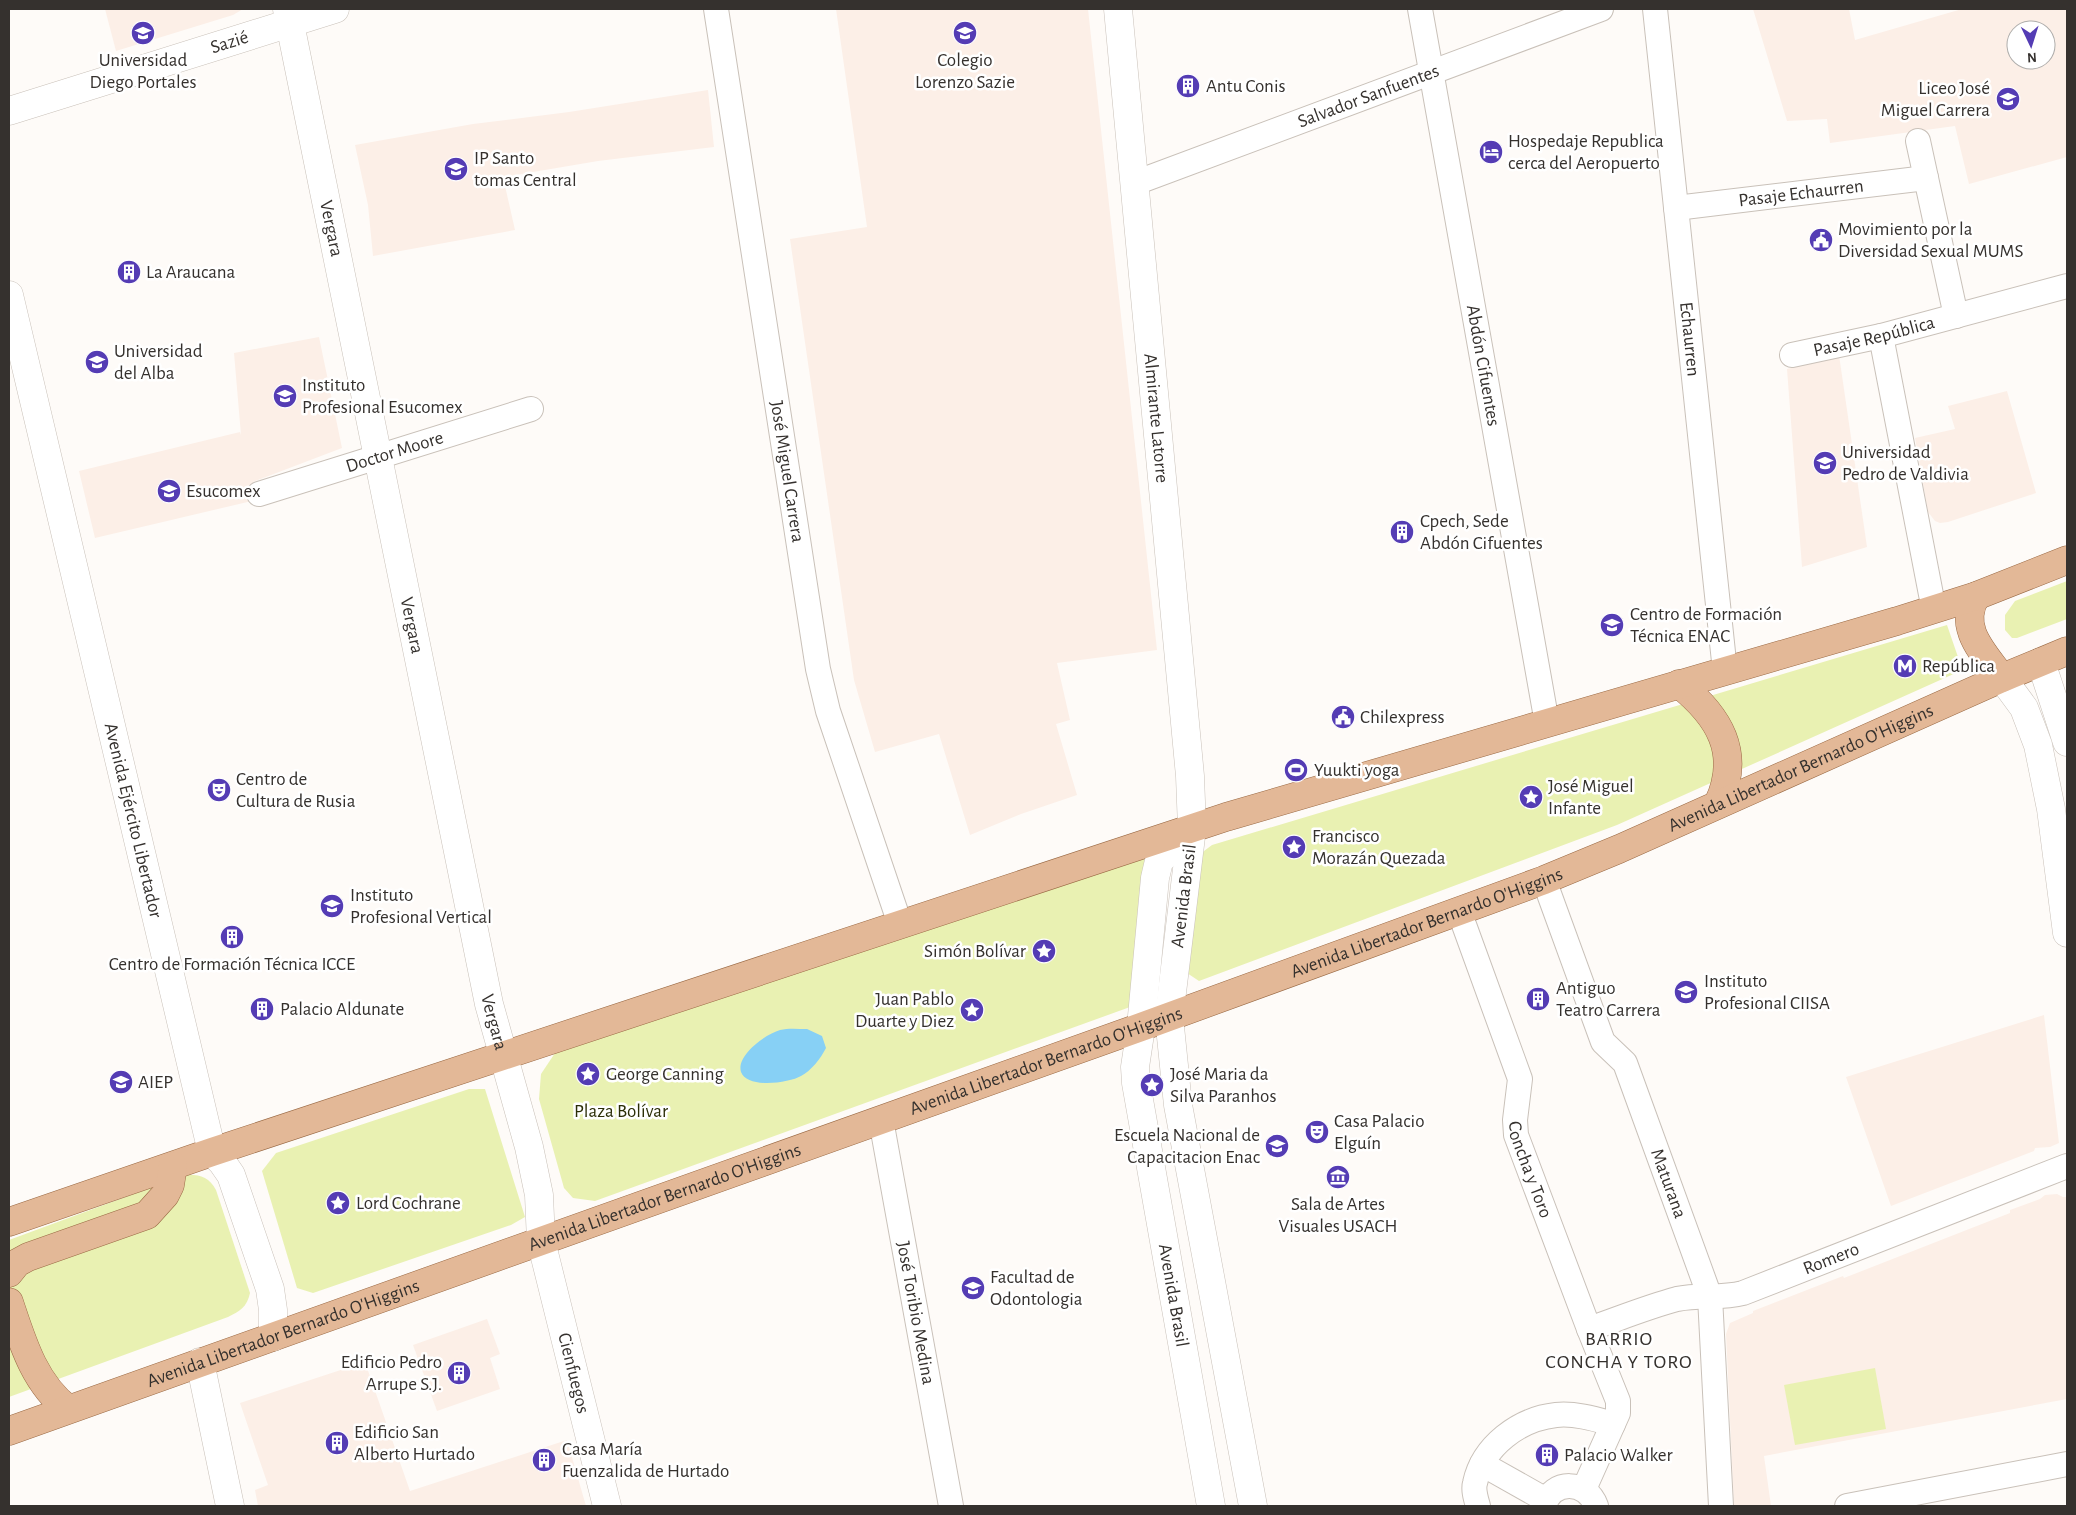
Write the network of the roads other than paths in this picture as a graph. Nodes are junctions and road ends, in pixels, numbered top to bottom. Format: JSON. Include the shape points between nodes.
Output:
{"nodes":[{"id":1,"x":335,"y":9,"type":"edge"},
{"id":2,"x":716,"y":9,"type":"edge"},
{"id":3,"x":1118,"y":9,"type":"edge"},
{"id":4,"x":1420,"y":9,"type":"edge"},
{"id":5,"x":1601,"y":9,"type":"edge"},
{"id":6,"x":1655,"y":9,"type":"edge"},
{"id":7,"x":288,"y":16,"type":"edge"},
{"id":8,"x":1432,"y":72,"type":"junction"},
{"id":9,"x":9,"y":110,"type":"edge"},
{"id":10,"x":1918,"y":141,"type":"dead end"},
{"id":11,"x":1926,"y":178,"type":"junction"},
{"id":12,"x":1135,"y":183,"type":"junction"},
{"id":13,"x":1676,"y":208,"type":"junction"},
{"id":14,"x":2067,"y":286,"type":"edge"},
{"id":15,"x":9,"y":295,"type":"edge"},
{"id":16,"x":1956,"y":316,"type":"junction"},
{"id":17,"x":1880,"y":336,"type":"junction"},
{"id":18,"x":1792,"y":355,"type":"dead end"},
{"id":19,"x":531,"y":409,"type":"dead end"},
{"id":20,"x":378,"y":457,"type":"junction"},
{"id":21,"x":259,"y":494,"type":"dead end"},
{"id":22,"x":2067,"y":560,"type":"edge"},
{"id":23,"x":1976,"y":596,"type":"junction"},
{"id":24,"x":1934,"y":610,"type":"junction"},
{"id":25,"x":2067,"y":652,"type":"edge"},
{"id":26,"x":2041,"y":662,"type":"junction"},
{"id":27,"x":1725,"y":670,"type":"junction"},
{"id":28,"x":2002,"y":678,"type":"junction"},
{"id":29,"x":1679,"y":684,"type":"junction"},
{"id":30,"x":1547,"y":722,"type":"junction"},
{"id":31,"x":2067,"y":742,"type":"edge"},
{"id":32,"x":1718,"y":804,"type":"junction"},
{"id":33,"x":1192,"y":828,"type":"junction"},
{"id":34,"x":1544,"y":880,"type":"junction"},
{"id":35,"x":1459,"y":911,"type":"junction"},
{"id":36,"x":900,"y":924,"type":"junction"},
{"id":37,"x":2067,"y":934,"type":"edge"},
{"id":38,"x":1169,"y":1017,"type":"junction"},
{"id":39,"x":1141,"y":1027,"type":"junction"},
{"id":40,"x":504,"y":1057,"type":"junction"},
{"id":41,"x":881,"y":1120,"type":"junction"},
{"id":42,"x":212,"y":1152,"type":"junction"},
{"id":43,"x":173,"y":1166,"type":"junction"},
{"id":44,"x":2067,"y":1166,"type":"edge"},
{"id":45,"x":9,"y":1222,"type":"edge"},
{"id":46,"x":541,"y":1241,"type":"junction"},
{"id":47,"x":9,"y":1273,"type":"edge"},
{"id":48,"x":1710,"y":1297,"type":"junction"},
{"id":49,"x":9,"y":1302,"type":"edge"},
{"id":50,"x":1589,"y":1329,"type":"junction"},
{"id":51,"x":273,"y":1337,"type":"junction"},
{"id":52,"x":200,"y":1362,"type":"junction"},
{"id":53,"x":68,"y":1409,"type":"junction"},
{"id":54,"x":1613,"y":1424,"type":"junction"},
{"id":55,"x":9,"y":1431,"type":"edge"},
{"id":56,"x":1482,"y":1464,"type":"junction"},
{"id":57,"x":2067,"y":1464,"type":"edge"},
{"id":58,"x":1590,"y":1498,"type":"edge"},
{"id":59,"x":1545,"y":1503,"type":"edge"},
{"id":60,"x":230,"y":1506,"type":"edge"},
{"id":61,"x":607,"y":1506,"type":"edge"},
{"id":62,"x":951,"y":1506,"type":"edge"},
{"id":63,"x":1211,"y":1506,"type":"edge"},
{"id":64,"x":1253,"y":1506,"type":"edge"},
{"id":65,"x":1478,"y":1506,"type":"edge"},
{"id":66,"x":1721,"y":1506,"type":"edge"},
{"id":67,"x":1847,"y":1506,"type":"edge"}],
"edges":[{"from":1,"to":7,"type":"street","name":"Sazié"},
{"from":2,"to":36,"type":"street","name":"José Miguel Carrera","via":[[818,669],[828,711]]},
{"from":3,"to":12,"type":"street","name":"Almirante Latorre"},
{"from":4,"to":8,"type":"street","name":"Abdón Cifuentes"},
{"from":5,"to":8,"type":"street","name":"Salvador Sanfuentes"},
{"from":6,"to":13,"type":"street","name":"Echaurren"},
{"from":7,"to":9,"type":"street","name":"Sazié"},
{"from":7,"to":20,"type":"street","name":"Vergara"},
{"from":8,"to":12,"type":"street","name":"Salvador Sanfuentes"},
{"from":8,"to":30,"type":"street","name":"Abdón Cifuentes"},
{"from":10,"to":11,"type":"street","name":"Pasaje República"},
{"from":11,"to":13,"type":"street","name":"Pasaje Echaurren"},
{"from":11,"to":16,"type":"street","name":"Pasaje República"},
{"from":12,"to":33,"type":"street","name":"Almirante Latorre","via":[[1190,768]]},
{"from":13,"to":27,"type":"street","name":"Echaurren"},
{"from":14,"to":16,"type":"street","name":"Pasaje República"},
{"from":15,"to":42,"type":"street","name":"Avenida Ejército Libertador"},
{"from":16,"to":17,"type":"street","name":"Pasaje República"},
{"from":17,"to":18,"type":"street","name":"Pasaje República"},
{"from":17,"to":24,"type":"street"},
{"from":19,"to":20,"type":"street","name":"Doctor Moore"},
{"from":20,"to":21,"type":"street","name":"Doctor Moore"},
{"from":20,"to":40,"type":"street","name":"Vergara","via":[[488,998]]},
{"from":22,"to":23,"type":"main road"},
{"from":23,"to":24,"type":"main road"},
{"from":23,"to":28,"type":"main road","via":[[1970,607],[1970,627],[1983,653]]},
{"from":24,"to":27,"type":"main road"},
{"from":25,"to":26,"type":"main road","name":"Avenida Libertador Bernardo O'Higgins"},
{"from":26,"to":28,"type":"main road","name":"Avenida Libertador Bernardo O'Higgins"},
{"from":26,"to":31,"type":"street"},
{"from":27,"to":29,"type":"main road"},
{"from":28,"to":32,"type":"main road","name":"Avenida Libertador Bernardo O'Higgins"},
{"from":28,"to":37,"type":"street","via":[[2024,708],[2038,746],[2051,809]]},
{"from":29,"to":30,"type":"main road"},
{"from":29,"to":32,"type":"main road","via":[[1707,710],[1724,737],[1728,766],[1724,792]]},
{"from":30,"to":33,"type":"main road"},
{"from":32,"to":34,"type":"main road","name":"Avenida Libertador Bernardo O'Higgins"},
{"from":33,"to":36,"type":"main road"},
{"from":33,"to":38,"type":"street","name":"Avenida Brasil"},
{"from":33,"to":39,"type":"street","name":"Avenida Brasil","via":[[1159,861]]},
{"from":34,"to":35,"type":"main road","name":"Avenida Libertador Bernardo O'Higgins"},
{"from":34,"to":48,"type":"street","name":"Maturana","via":[[1603,1042],[1625,1063]]},
{"from":35,"to":38,"type":"main road","name":"Avenida Libertador Bernardo O'Higgins"},
{"from":35,"to":50,"type":"street","name":"Concha y Toro","via":[[1520,1079],[1516,1135]]},
{"from":36,"to":40,"type":"main road"},
{"from":38,"to":39,"type":"main road","name":"Avenida Libertador Bernardo O'Higgins"},
{"from":38,"to":64,"type":"street","name":"Avenida Brasil","via":[[1178,1106]]},
{"from":39,"to":41,"type":"main road","name":"Avenida Libertador Bernardo O'Higgins"},
{"from":39,"to":63,"type":"street","name":"Avenida Brasil","via":[[1134,1067],[1139,1106]]},
{"from":40,"to":42,"type":"main road"},
{"from":40,"to":46,"type":"street","name":"Vergara","via":[[538,1188]]},
{"from":41,"to":46,"type":"main road","name":"Avenida Libertador Bernardo O'Higgins"},
{"from":41,"to":62,"type":"street","name":"José Toribio Medina"},
{"from":42,"to":43,"type":"main road"},
{"from":42,"to":51,"type":"street","name":"Avenida Ejército Libertador","via":[[231,1175],[270,1289],[274,1310]]},
{"from":43,"to":45,"type":"main road"},
{"from":43,"to":47,"type":"main road","via":[[165,1195],[147,1214],[28,1257]]},
{"from":44,"to":48,"type":"street","name":"Romero","via":[[1743,1293]]},
{"from":46,"to":51,"type":"main road","name":"Avenida Libertador Bernardo O'Higgins"},
{"from":46,"to":61,"type":"street","name":"Cienfuegos"},
{"from":48,"to":50,"type":"street","name":"Romero","via":[[1678,1299]]},
{"from":48,"to":66,"type":"street","name":"Maturana"},
{"from":49,"to":53,"type":"main road","via":[[31,1362],[57,1400]]},
{"from":50,"to":54,"type":"street","name":"Concha y Toro","via":[[1620,1407]]},
{"from":51,"to":52,"type":"main road","name":"Avenida Libertador Bernardo O'Higgins"},
{"from":52,"to":53,"type":"main road","name":"Avenida Libertador Bernardo O'Higgins"},
{"from":52,"to":60,"type":"street"},
{"from":53,"to":55,"type":"main road","name":"Avenida Libertador Bernardo O'Higgins"},
{"from":54,"to":56,"type":"street","via":[[1565,1415],[1539,1418],[1521,1425],[1497,1443]]},
{"from":54,"to":58,"type":"street","name":"Concha y Toro"},
{"from":56,"to":59,"type":"street"},
{"from":56,"to":65,"type":"street","via":[[1474,1485]]},
{"from":57,"to":67,"type":"street"},
{"from":58,"to":59,"type":"street","via":[[1566,1485],[1554,1490]]}]}
